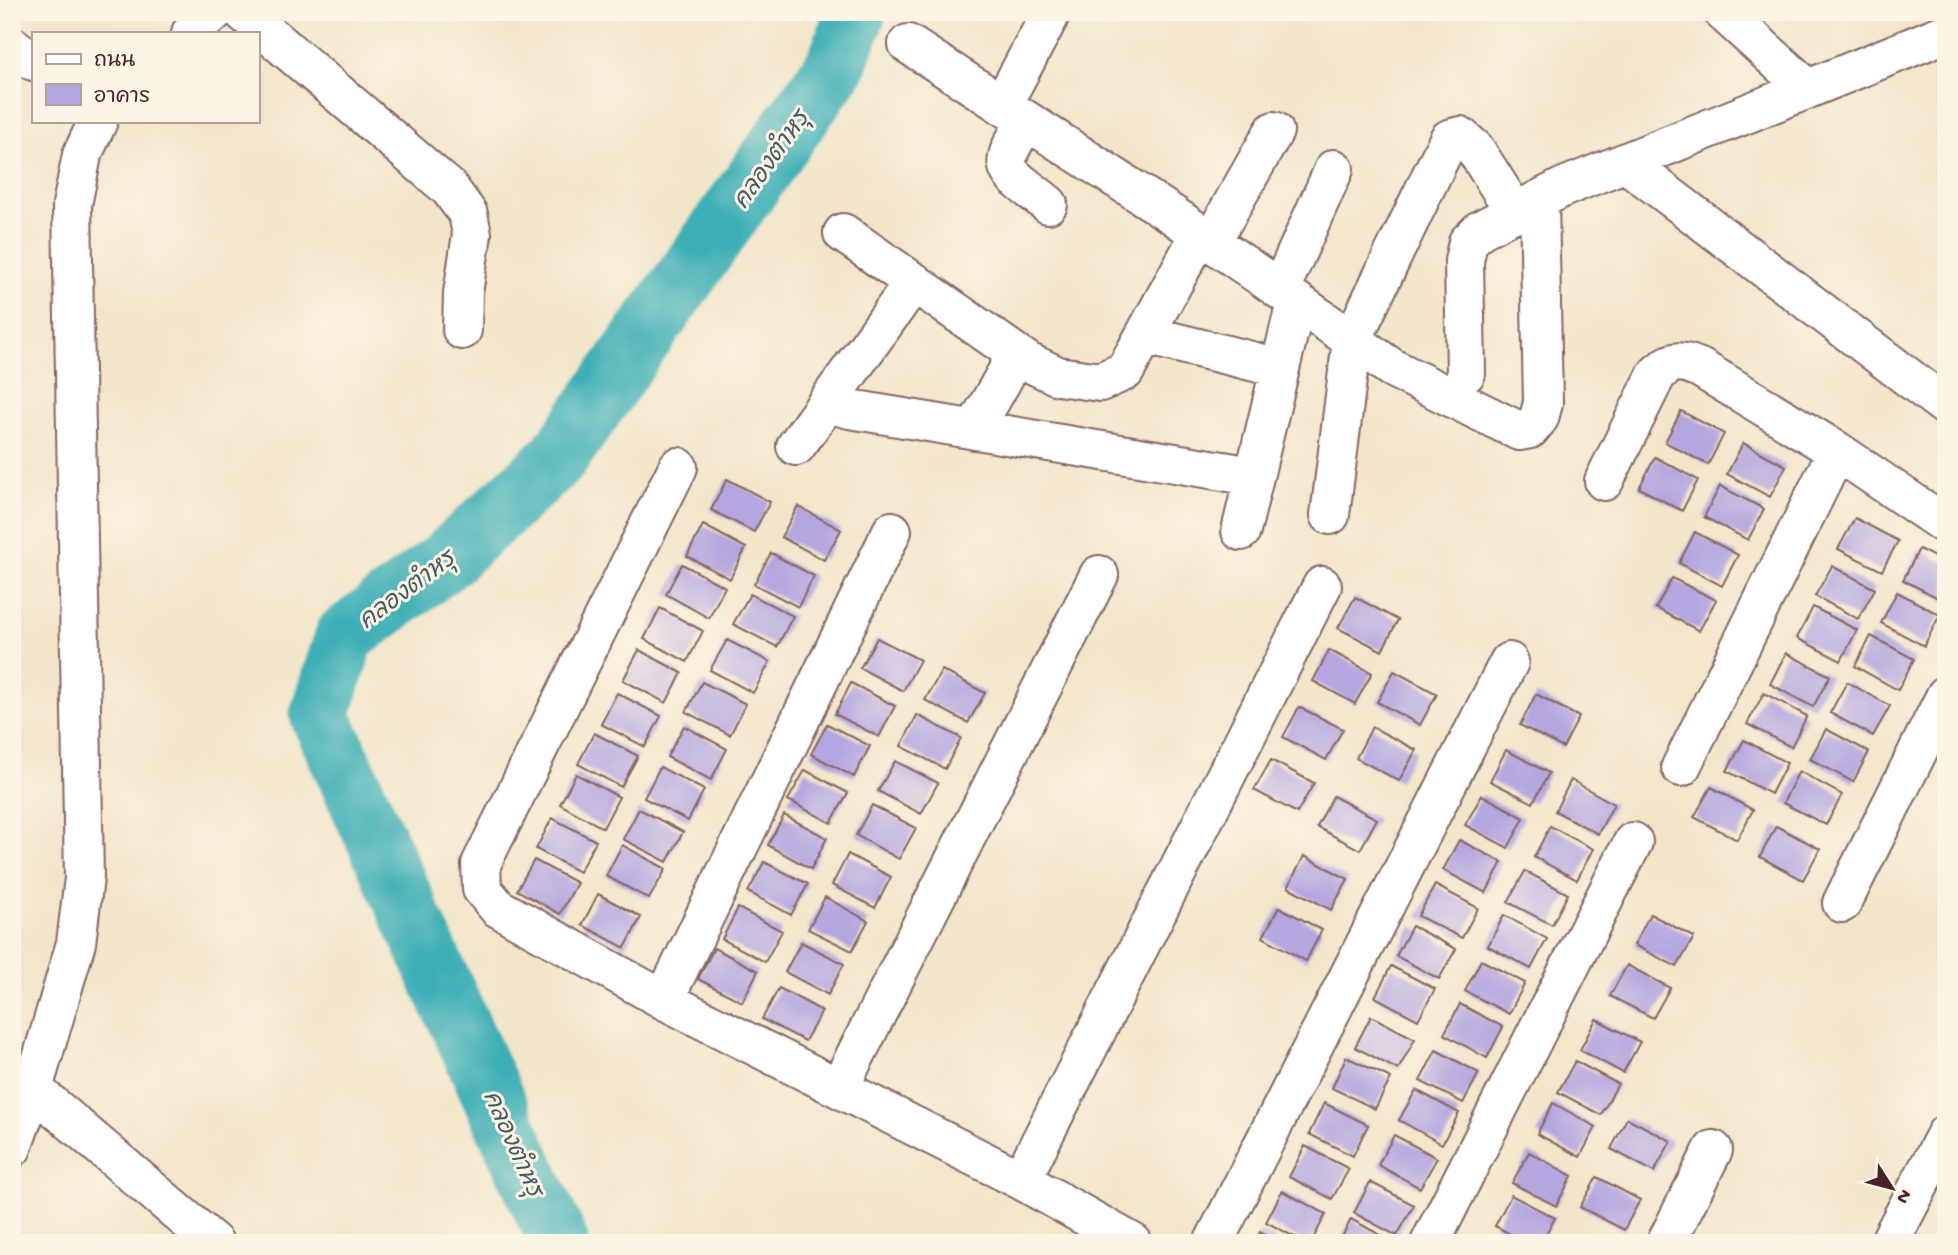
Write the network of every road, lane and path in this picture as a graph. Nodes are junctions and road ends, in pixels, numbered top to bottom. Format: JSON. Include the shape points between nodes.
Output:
{"nodes":[{"id":1,"x":214,"y":12,"type":"edge"},
{"id":2,"x":243,"y":12,"type":"edge"},
{"id":3,"x":1723,"y":12,"type":"edge"},
{"id":4,"x":1049,"y":18,"type":"dead end"},
{"id":5,"x":192,"y":32,"type":"edge"},
{"id":6,"x":1946,"y":33,"type":"edge"},
{"id":7,"x":908,"y":44,"type":"dead end"},
{"id":8,"x":12,"y":46,"type":"edge"},
{"id":9,"x":32,"y":60,"type":"edge"},
{"id":10,"x":1808,"y":89,"type":"junction"},
{"id":11,"x":1014,"y":113,"type":"junction"},
{"id":12,"x":98,"y":122,"type":"edge"},
{"id":13,"x":1274,"y":131,"type":"dead end"},
{"id":14,"x":1626,"y":163,"type":"junction"},
{"id":15,"x":1334,"y":169,"type":"dead end"},
{"id":16,"x":1048,"y":204,"type":"dead end"},
{"id":17,"x":1527,"y":206,"type":"junction"},
{"id":18,"x":843,"y":233,"type":"dead end"},
{"id":19,"x":1205,"y":238,"type":"junction"},
{"id":20,"x":914,"y":282,"type":"junction"},
{"id":21,"x":1288,"y":296,"type":"junction"},
{"id":22,"x":462,"y":330,"type":"dead end"},
{"id":23,"x":1145,"y":335,"type":"junction"},
{"id":24,"x":1352,"y":340,"type":"junction"},
{"id":25,"x":1017,"y":354,"type":"junction"},
{"id":26,"x":1280,"y":368,"type":"junction"},
{"id":27,"x":1466,"y":373,"type":"dead end"},
{"id":28,"x":827,"y":403,"type":"junction"},
{"id":29,"x":1946,"y":406,"type":"edge"},
{"id":30,"x":974,"y":430,"type":"junction"},
{"id":31,"x":796,"y":446,"type":"dead end"},
{"id":32,"x":1837,"y":451,"type":"junction"},
{"id":33,"x":678,"y":467,"type":"dead end"},
{"id":34,"x":1253,"y":476,"type":"junction"},
{"id":35,"x":1604,"y":481,"type":"dead end"},
{"id":36,"x":1330,"y":515,"type":"dead end"},
{"id":37,"x":1946,"y":525,"type":"edge"},
{"id":38,"x":892,"y":531,"type":"dead end"},
{"id":39,"x":1241,"y":531,"type":"dead end"},
{"id":40,"x":1099,"y":575,"type":"dead end"},
{"id":41,"x":1322,"y":586,"type":"dead end"},
{"id":42,"x":1509,"y":662,"type":"dead end"},
{"id":43,"x":1946,"y":695,"type":"edge"},
{"id":44,"x":1681,"y":767,"type":"dead end"},
{"id":45,"x":1633,"y":842,"type":"dead end"},
{"id":46,"x":1842,"y":903,"type":"dead end"},
{"id":47,"x":664,"y":1000,"type":"junction"},
{"id":48,"x":839,"y":1088,"type":"junction"},
{"id":49,"x":33,"y":1089,"type":"junction"},
{"id":50,"x":1946,"y":1134,"type":"edge"},
{"id":51,"x":12,"y":1149,"type":"edge"},
{"id":52,"x":1713,"y":1150,"type":"dead end"},
{"id":53,"x":1021,"y":1180,"type":"junction"},
{"id":54,"x":214,"y":1243,"type":"edge"},
{"id":55,"x":1133,"y":1243,"type":"edge"},
{"id":56,"x":1213,"y":1243,"type":"edge"},
{"id":57,"x":1430,"y":1243,"type":"edge"},
{"id":58,"x":1667,"y":1243,"type":"edge"},
{"id":59,"x":1889,"y":1243,"type":"edge"}],
"edges":[{"from":1,"to":5,"type":"street"},
{"from":2,"to":22,"type":"street","via":[[449,188],[468,214],[472,234]]},
{"from":3,"to":10,"type":"street"},
{"from":4,"to":11,"type":"street"},
{"from":6,"to":10,"type":"street"},
{"from":7,"to":11,"type":"street"},
{"from":8,"to":9,"type":"street"},
{"from":10,"to":14,"type":"street"},
{"from":11,"to":16,"type":"street","via":[[1006,159],[1010,173]]},
{"from":11,"to":19,"type":"street"},
{"from":12,"to":49,"type":"street","via":[[82,155],[72,205],[84,878],[75,943]]},
{"from":13,"to":19,"type":"street"},
{"from":14,"to":17,"type":"street"},
{"from":14,"to":29,"type":"street"},
{"from":15,"to":21,"type":"street"},
{"from":17,"to":24,"type":"street","via":[[1460,136],[1449,139]]},
{"from":17,"to":24,"type":"street","via":[[1543,403],[1530,429],[1519,431],[1392,368]]},
{"from":17,"to":27,"type":"street","via":[[1480,230],[1468,242],[1464,261]]},
{"from":18,"to":20,"type":"street"},
{"from":19,"to":21,"type":"street"},
{"from":19,"to":23,"type":"street"},
{"from":20,"to":25,"type":"street"},
{"from":20,"to":28,"type":"street"},
{"from":21,"to":24,"type":"street"},
{"from":21,"to":26,"type":"street"},
{"from":23,"to":25,"type":"street","via":[[1125,371],[1100,382],[1058,376]]},
{"from":23,"to":26,"type":"street"},
{"from":24,"to":36,"type":"street"},
{"from":25,"to":30,"type":"street"},
{"from":26,"to":34,"type":"street"},
{"from":28,"to":30,"type":"street"},
{"from":28,"to":31,"type":"street"},
{"from":30,"to":34,"type":"street"},
{"from":32,"to":35,"type":"street","via":[[1681,361],[1669,363],[1657,374]]},
{"from":32,"to":37,"type":"street"},
{"from":32,"to":44,"type":"street"},
{"from":33,"to":47,"type":"street","via":[[481,864],[482,889],[498,908]]},
{"from":34,"to":39,"type":"street"},
{"from":38,"to":47,"type":"street"},
{"from":40,"to":48,"type":"street"},
{"from":41,"to":53,"type":"street"},
{"from":42,"to":56,"type":"street"},
{"from":43,"to":46,"type":"street"},
{"from":45,"to":57,"type":"street"},
{"from":47,"to":48,"type":"street"},
{"from":48,"to":53,"type":"street"},
{"from":49,"to":51,"type":"street"},
{"from":49,"to":54,"type":"street"},
{"from":50,"to":59,"type":"street"},
{"from":52,"to":58,"type":"street"},
{"from":53,"to":55,"type":"street"}]}
